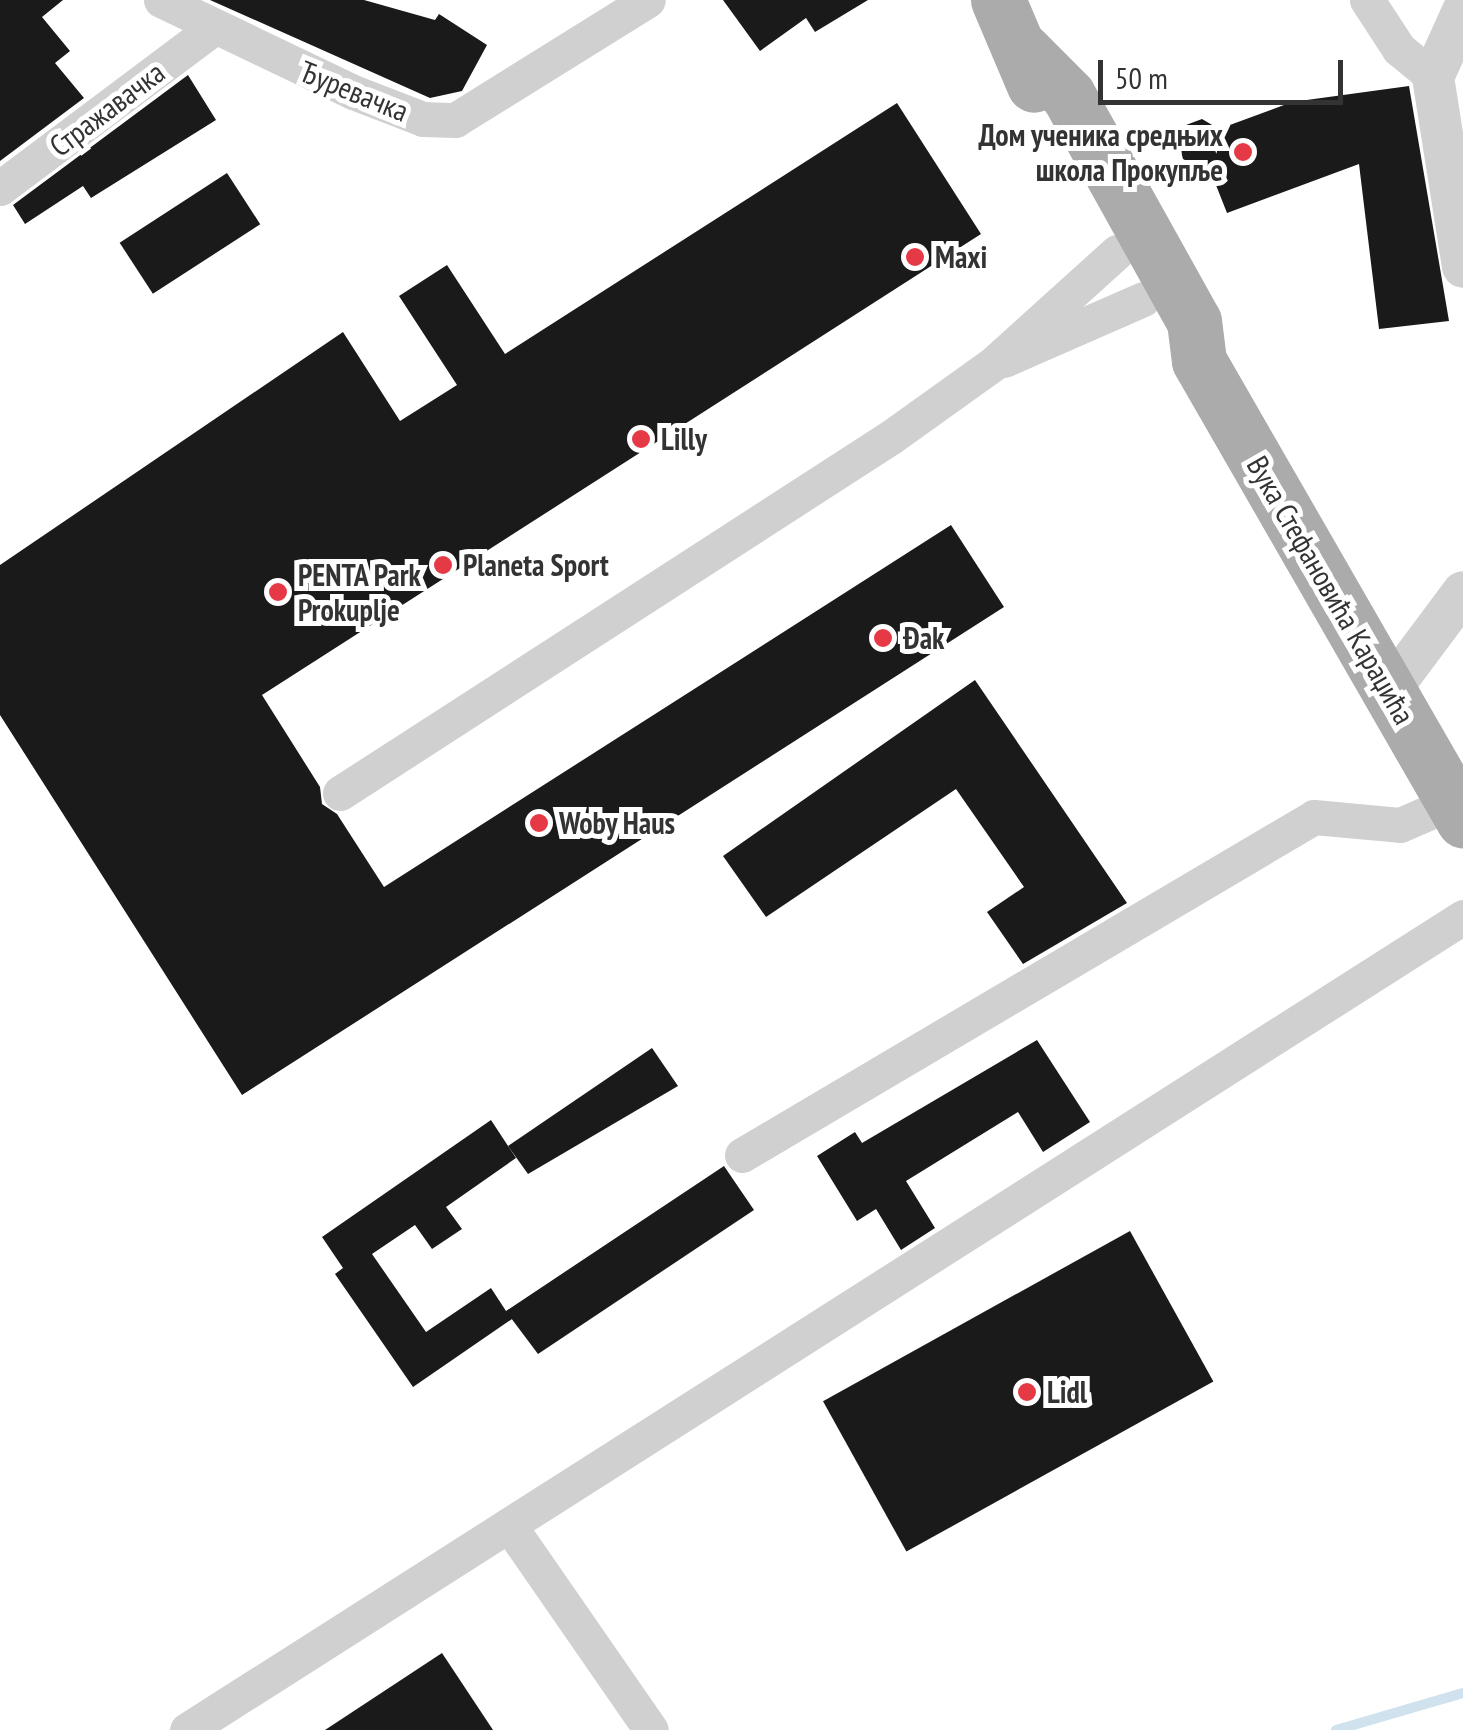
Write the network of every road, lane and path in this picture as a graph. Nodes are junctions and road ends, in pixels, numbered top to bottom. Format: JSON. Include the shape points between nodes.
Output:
{"nodes":[{"id":1,"x":160,"y":0,"type":"edge"},
{"id":2,"x":648,"y":0,"type":"edge"},
{"id":3,"x":998,"y":0,"type":"edge"},
{"id":4,"x":1367,"y":0,"type":"edge"},
{"id":5,"x":1463,"y":11,"type":"edge"},
{"id":6,"x":212,"y":29,"type":"junction"},
{"id":7,"x":1024,"y":52,"type":"junction"},
{"id":8,"x":1433,"y":77,"type":"junction"},
{"id":9,"x":0,"y":188,"type":"edge"},
{"id":10,"x":1116,"y":252,"type":"junction"},
{"id":11,"x":1463,"y":267,"type":"edge"},
{"id":12,"x":1142,"y":299,"type":"junction"},
{"id":13,"x":1199,"y":361,"type":"junction"},
{"id":14,"x":993,"y":364,"type":"junction"},
{"id":15,"x":1463,"y":592,"type":"edge"},
{"id":16,"x":1390,"y":690,"type":"junction"},
{"id":17,"x":340,"y":793,"type":"dead end"},
{"id":18,"x":1458,"y":811,"type":"edge"},
{"id":19,"x":1463,"y":918,"type":"edge"},
{"id":20,"x":742,"y":1155,"type":"dead end"},
{"id":21,"x":509,"y":1525,"type":"junction"},
{"id":22,"x":188,"y":1730,"type":"edge"},
{"id":23,"x":650,"y":1730,"type":"edge"}],
"edges":[{"from":1,"to":6,"type":"street","name":"Ђуревачка"},
{"from":2,"to":6,"type":"street","name":"Ђуревачка","via":[[455,120],[423,120]]},
{"from":3,"to":7,"type":"main road","name":"Вука Стефановића Караџића"},
{"from":4,"to":8,"type":"street","via":[[1400,49]]},
{"from":5,"to":8,"type":"street"},
{"from":6,"to":9,"type":"street","name":"Стражавачка"},
{"from":7,"to":10,"type":"main road","name":"Вука Стефановића Караџића","via":[[1041,112]]},
{"from":7,"to":13,"type":"main road","name":"Вука Стефановића Караџића","via":[[1068,95],[1194,321]]},
{"from":8,"to":11,"type":"street"},
{"from":10,"to":12,"type":"main road","name":"Вука Стефановића Караџића"},
{"from":10,"to":14,"type":"street"},
{"from":12,"to":13,"type":"main road","name":"Вука Стефановића Караџића","via":[[1167,344]]},
{"from":12,"to":14,"type":"street"},
{"from":13,"to":16,"type":"main road","name":"Вука Стефановића Караџића"},
{"from":14,"to":17,"type":"street"},
{"from":15,"to":16,"type":"street"},
{"from":16,"to":18,"type":"main road","name":"Вука Стефановића Караџића"},
{"from":18,"to":20,"type":"street","via":[[1400,825],[1314,817]]},
{"from":19,"to":21,"type":"street"},
{"from":21,"to":22,"type":"street"},
{"from":21,"to":23,"type":"street"}]}
